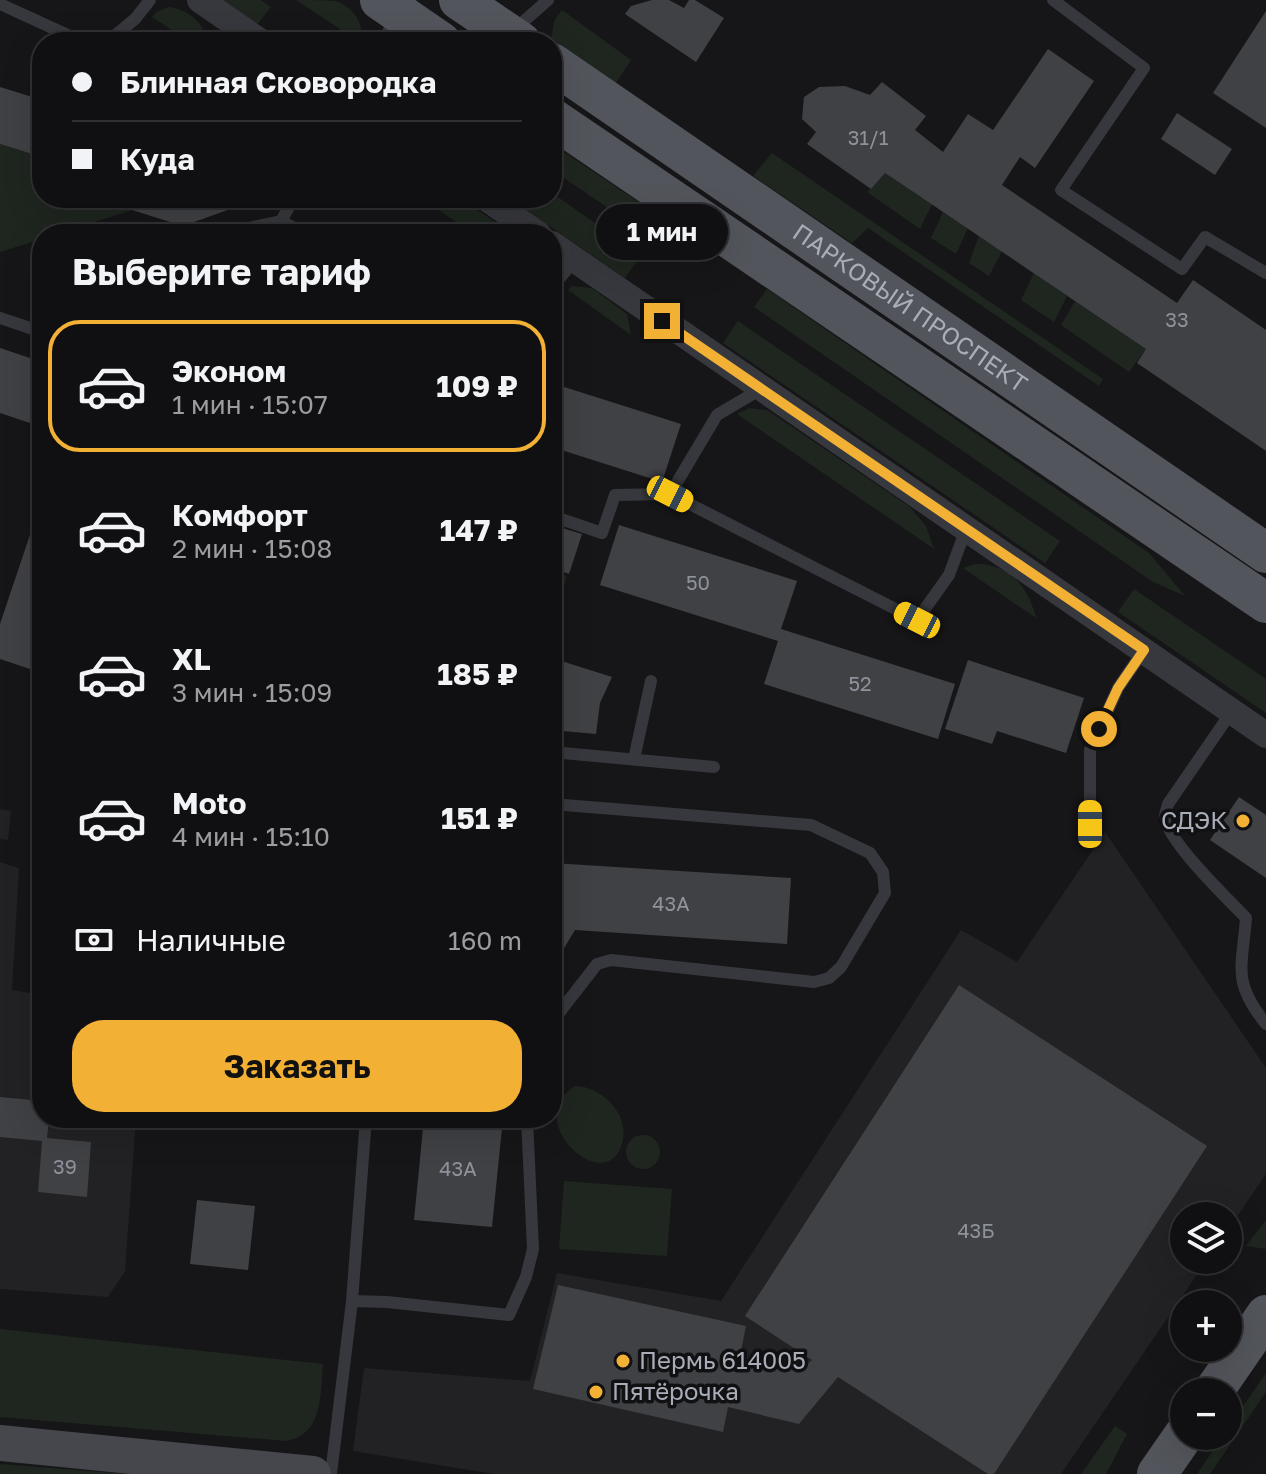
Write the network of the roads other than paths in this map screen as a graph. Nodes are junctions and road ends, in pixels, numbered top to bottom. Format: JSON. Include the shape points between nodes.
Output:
{"nodes":[{"id":1,"x":150,"y":0,"type":"edge"},
{"id":2,"x":200,"y":0,"type":"edge"},
{"id":3,"x":459,"y":0,"type":"edge"},
{"id":4,"x":548,"y":0,"type":"edge"},
{"id":5,"x":1053,"y":0,"type":"edge"},
{"id":6,"x":0,"y":4,"type":"edge"},
{"id":7,"x":387,"y":18,"type":"edge"},
{"id":8,"x":61,"y":32,"type":"edge"},
{"id":9,"x":121,"y":32,"type":"edge"},
{"id":10,"x":246,"y":32,"type":"edge"},
{"id":11,"x":418,"y":32,"type":"edge"},
{"id":12,"x":506,"y":32,"type":"edge"},
{"id":13,"x":520,"y":32,"type":"edge"},
{"id":14,"x":562,"y":70,"type":"edge"},
{"id":15,"x":562,"y":125,"type":"edge"},
{"id":16,"x":288,"y":208,"type":"edge"},
{"id":17,"x":500,"y":208,"type":"edge"},
{"id":18,"x":281,"y":221,"type":"junction"},
{"id":19,"x":267,"y":224,"type":"edge"},
{"id":20,"x":287,"y":224,"type":"edge"},
{"id":21,"x":524,"y":224,"type":"edge"},
{"id":22,"x":562,"y":251,"type":"edge"},
{"id":23,"x":575,"y":260,"type":"junction"},
{"id":24,"x":1266,"y":273,"type":"edge"},
{"id":25,"x":562,"y":275,"type":"edge"},
{"id":26,"x":0,"y":318,"type":"edge"},
{"id":27,"x":32,"y":329,"type":"edge"},
{"id":28,"x":761,"y":389,"type":"junction"},
{"id":29,"x":670,"y":494,"type":"junction"},
{"id":30,"x":562,"y":519,"type":"edge"},
{"id":31,"x":966,"y":529,"type":"junction"},
{"id":32,"x":1266,"y":553,"type":"edge"},
{"id":33,"x":1266,"y":603,"type":"edge"},
{"id":34,"x":1144,"y":650,"type":"junction"},
{"id":35,"x":651,"y":681,"type":"dead end"},
{"id":36,"x":1232,"y":711,"type":"junction"},
{"id":37,"x":1266,"y":735,"type":"edge"},
{"id":38,"x":562,"y":753,"type":"edge"},
{"id":39,"x":634,"y":759,"type":"junction"},
{"id":40,"x":714,"y":767,"type":"dead end"},
{"id":41,"x":562,"y":805,"type":"edge"},
{"id":42,"x":1090,"y":824,"type":"dead end"},
{"id":43,"x":562,"y":1009,"type":"edge"},
{"id":44,"x":1266,"y":1024,"type":"edge"},
{"id":45,"x":365,"y":1128,"type":"edge"},
{"id":46,"x":527,"y":1128,"type":"edge"},
{"id":47,"x":352,"y":1301,"type":"junction"},
{"id":48,"x":1266,"y":1315,"type":"edge"},
{"id":49,"x":1223,"y":1378,"type":"edge"},
{"id":50,"x":0,"y":1443,"type":"edge"},
{"id":51,"x":1174,"y":1450,"type":"edge"},
{"id":52,"x":313,"y":1474,"type":"edge"},
{"id":53,"x":331,"y":1474,"type":"edge"},
{"id":54,"x":1157,"y":1474,"type":"edge"}],
"edges":[{"from":1,"to":9,"type":"lane"},
{"from":2,"to":10,"type":"street"},
{"from":3,"to":12,"type":"main road"},
{"from":4,"to":13,"type":"lane"},
{"from":5,"to":24,"type":"lane","via":[[1144,68],[1061,190],[1182,269],[1205,237]]},
{"from":6,"to":8,"type":"lane"},
{"from":7,"to":11,"type":"main road"},
{"from":14,"to":32,"type":"main road","name":"ПАРКОВЫЙ ПРОСПЕКТ"},
{"from":15,"to":33,"type":"main road","name":"ПАРКОВЫЙ ПРОСПЕКТ"},
{"from":16,"to":18,"type":"lane"},
{"from":17,"to":21,"type":"street"},
{"from":18,"to":19,"type":"lane"},
{"from":18,"to":20,"type":"lane"},
{"from":22,"to":23,"type":"street"},
{"from":23,"to":25,"type":"lane"},
{"from":23,"to":28,"type":"street"},
{"from":26,"to":27,"type":"lane"},
{"from":28,"to":29,"type":"lane","via":[[717,415]]},
{"from":28,"to":31,"type":"street"},
{"from":29,"to":30,"type":"lane","via":[[615,495],[602,533]]},
{"from":29,"to":31,"type":"lane","via":[[917,620],[949,575]]},
{"from":31,"to":34,"type":"street"},
{"from":34,"to":36,"type":"street"},
{"from":34,"to":42,"type":"lane","via":[[1118,688],[1090,750]]},
{"from":35,"to":39,"type":"lane"},
{"from":36,"to":37,"type":"street"},
{"from":36,"to":44,"type":"lane","via":[[1168,804],[1165,818],[1206,875],[1246,918],[1241,984]]},
{"from":38,"to":39,"type":"lane"},
{"from":39,"to":40,"type":"lane"},
{"from":41,"to":43,"type":"lane","via":[[811,825],[870,853],[883,872],[885,893],[829,978],[814,982],[611,960],[597,964]]},
{"from":45,"to":47,"type":"lane"},
{"from":46,"to":47,"type":"lane","via":[[533,1249],[509,1315]]},
{"from":47,"to":53,"type":"lane"},
{"from":48,"to":49,"type":"main road"},
{"from":50,"to":52,"type":"main road"},
{"from":51,"to":54,"type":"main road"}]}
